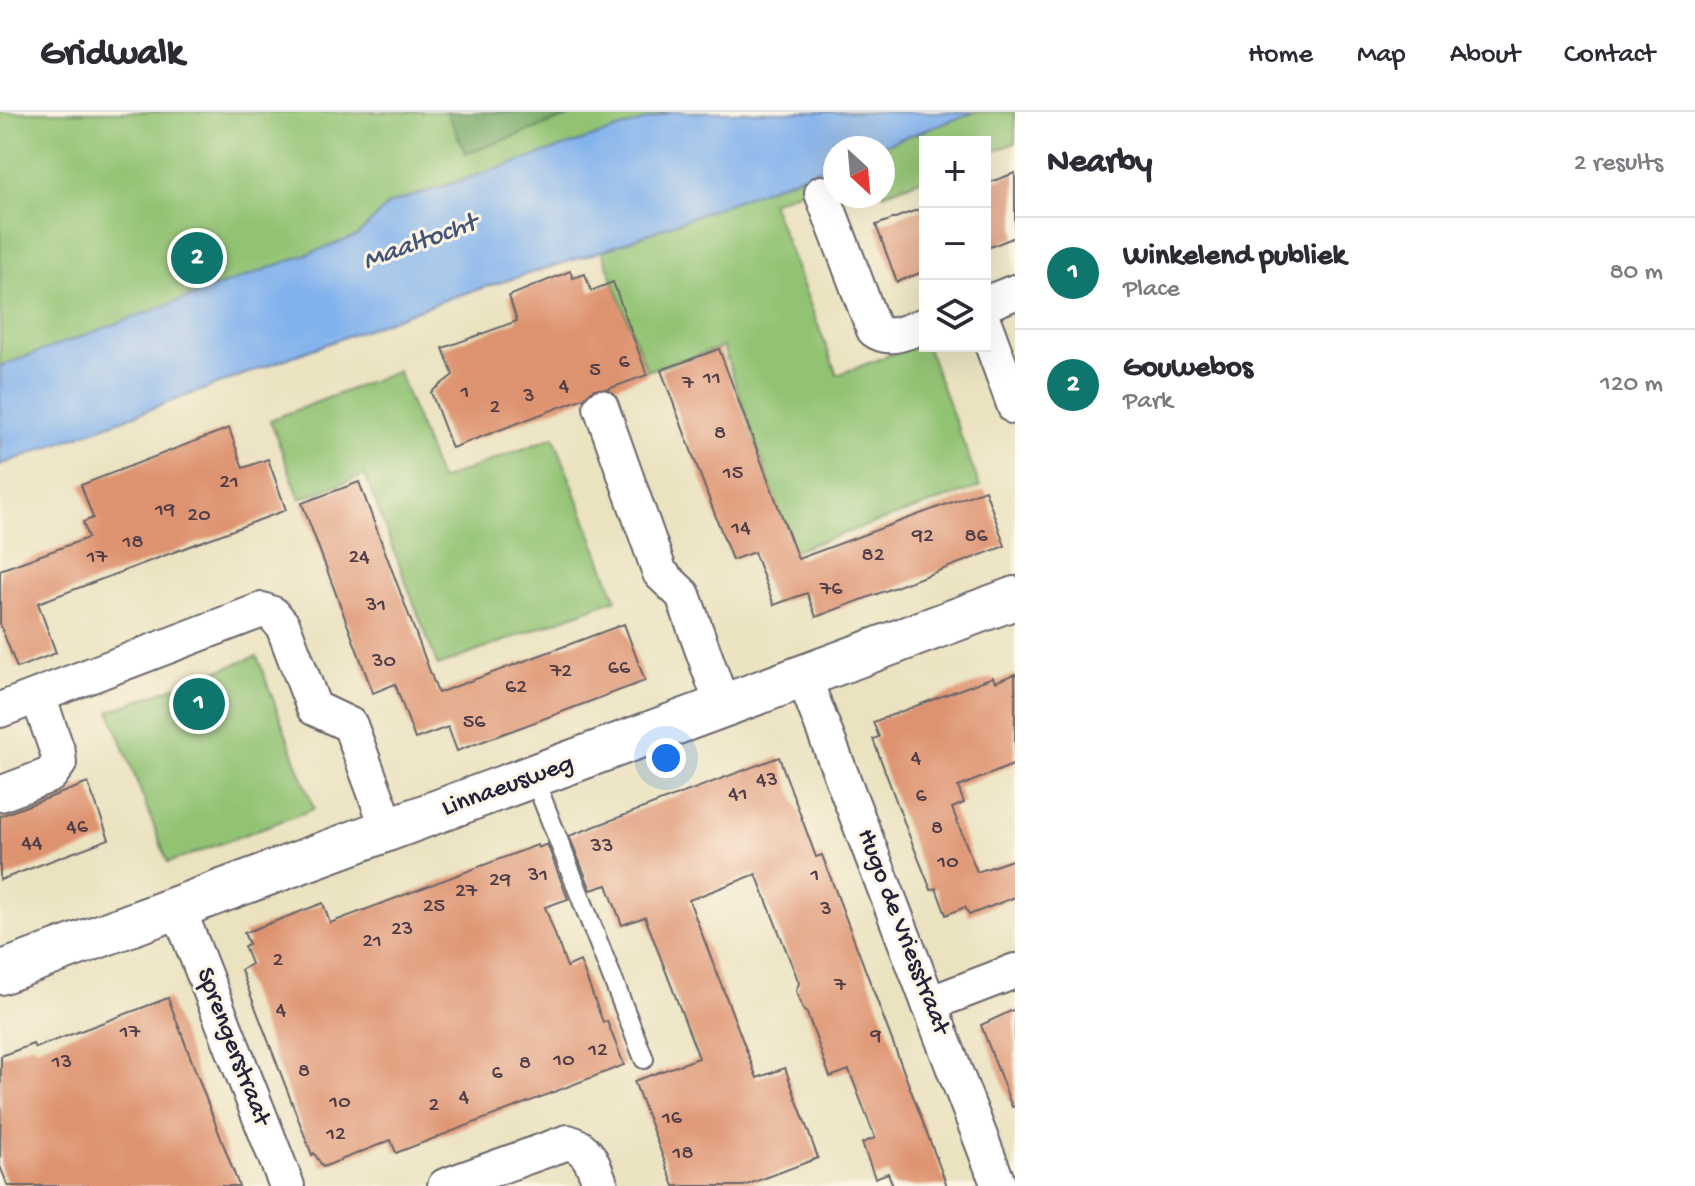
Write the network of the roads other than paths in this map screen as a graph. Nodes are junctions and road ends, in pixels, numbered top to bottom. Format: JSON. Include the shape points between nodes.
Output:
{"nodes":[{"id":1,"x":822,"y":193,"type":"dead end"},
{"id":2,"x":1015,"y":292,"type":"edge"},
{"id":3,"x":991,"y":302,"type":"edge"},
{"id":4,"x":919,"y":327,"type":"edge"},
{"id":5,"x":991,"y":341,"type":"edge"},
{"id":6,"x":601,"y":407,"type":"dead end"},
{"id":7,"x":1015,"y":407,"type":"edge"},
{"id":8,"x":1015,"y":598,"type":"edge"},
{"id":9,"x":804,"y":678,"type":"junction"},
{"id":10,"x":38,"y":696,"type":"junction"},
{"id":11,"x":723,"y":707,"type":"junction"},
{"id":12,"x":0,"y":710,"type":"edge"},
{"id":13,"x":534,"y":778,"type":"junction"},
{"id":14,"x":0,"y":794,"type":"edge"},
{"id":15,"x":389,"y":831,"type":"junction"},
{"id":16,"x":178,"y":908,"type":"junction"},
{"id":17,"x":1015,"y":971,"type":"edge"},
{"id":18,"x":0,"y":973,"type":"edge"},
{"id":19,"x":929,"y":1004,"type":"junction"},
{"id":20,"x":644,"y":1059,"type":"dead end"},
{"id":21,"x":287,"y":1186,"type":"edge"},
{"id":22,"x":445,"y":1186,"type":"edge"},
{"id":23,"x":601,"y":1186,"type":"edge"},
{"id":24,"x":999,"y":1186,"type":"edge"}],
"edges":[{"from":1,"to":4,"type":"street","via":[[874,330],[891,337]]},
{"from":2,"to":3,"type":"street"},
{"from":5,"to":7,"type":"street"},
{"from":6,"to":11,"type":"street","via":[[660,573],[683,595]]},
{"from":8,"to":9,"type":"street","name":"Linnaeusweg"},
{"from":9,"to":11,"type":"street","name":"Linnaeusweg"},
{"from":9,"to":19,"type":"street","name":"Hugo de Vriesstraat"},
{"from":10,"to":12,"type":"street"},
{"from":10,"to":14,"type":"street","via":[[59,763],[50,775]]},
{"from":10,"to":15,"type":"street","via":[[262,610],[273,614],[283,626],[314,708],[350,725]]},
{"from":11,"to":13,"type":"street","name":"Linnaeusweg"},
{"from":13,"to":15,"type":"street","name":"Linnaeusweg"},
{"from":13,"to":20,"type":"lane"},
{"from":15,"to":16,"type":"street","name":"Linnaeusweg"},
{"from":16,"to":18,"type":"street","name":"Linnaeusweg"},
{"from":16,"to":21,"type":"street","name":"Sprengerstraat"},
{"from":17,"to":19,"type":"street"},
{"from":19,"to":24,"type":"street","name":"Hugo de Vriesstraat"},
{"from":22,"to":23,"type":"street","via":[[568,1142],[591,1158]]}]}
